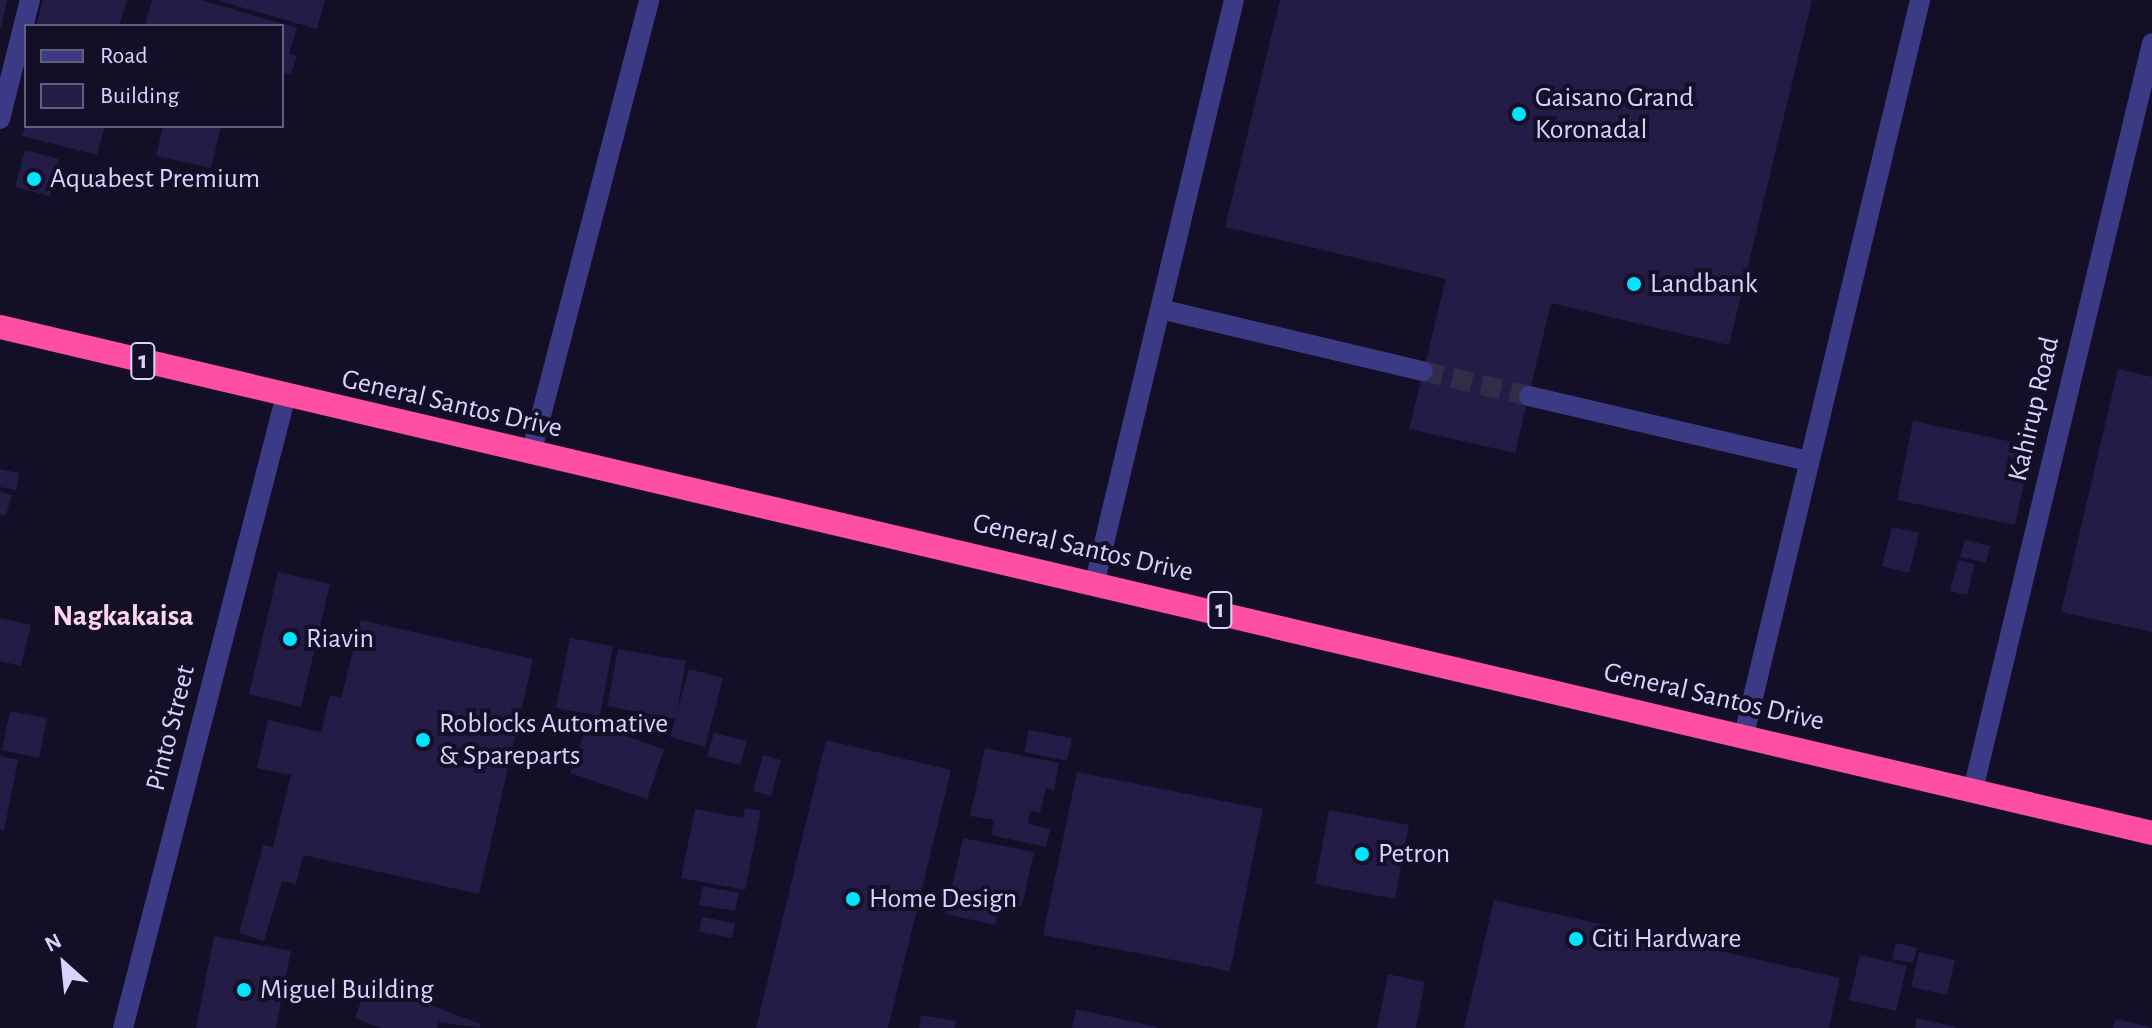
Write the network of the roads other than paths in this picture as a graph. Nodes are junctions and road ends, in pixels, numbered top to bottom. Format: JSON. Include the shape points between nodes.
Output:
{"nodes":[{"id":1,"x":30,"y":0,"type":"edge"},
{"id":2,"x":649,"y":0,"type":"edge"},
{"id":3,"x":1234,"y":0,"type":"edge"},
{"id":4,"x":1920,"y":0,"type":"edge"},
{"id":5,"x":2152,"y":43,"type":"edge"},
{"id":6,"x":0,"y":119,"type":"edge"},
{"id":7,"x":1160,"y":309,"type":"junction"},
{"id":8,"x":0,"y":327,"type":"edge"},
{"id":9,"x":1423,"y":371,"type":"tunnel mouth"},
{"id":10,"x":286,"y":395,"type":"junction"},
{"id":11,"x":1529,"y":396,"type":"tunnel mouth"},
{"id":12,"x":531,"y":454,"type":"junction"},
{"id":13,"x":1809,"y":461,"type":"junction"},
{"id":14,"x":1095,"y":581,"type":"junction"},
{"id":15,"x":1744,"y":735,"type":"junction"},
{"id":16,"x":1973,"y":790,"type":"junction"},
{"id":17,"x":2152,"y":833,"type":"edge"},
{"id":18,"x":123,"y":1028,"type":"edge"}],
"edges":[{"from":1,"to":6,"type":"street"},
{"from":2,"to":12,"type":"street"},
{"from":3,"to":7,"type":"street"},
{"from":4,"to":13,"type":"street"},
{"from":5,"to":16,"type":"street","name":"Kahirup Road"},
{"from":7,"to":9,"type":"street"},
{"from":7,"to":14,"type":"street"},
{"from":8,"to":10,"type":"highway","name":"General Santos Drive","number":"1"},
{"from":10,"to":12,"type":"highway","name":"General Santos Drive","number":"1"},
{"from":10,"to":18,"type":"street","name":"Pinto Street"},
{"from":11,"to":13,"type":"street"},
{"from":12,"to":14,"type":"highway","name":"General Santos Drive","number":"1"},
{"from":13,"to":15,"type":"street"},
{"from":14,"to":15,"type":"highway","name":"General Santos Drive","number":"1"},
{"from":15,"to":16,"type":"highway","name":"General Santos Drive","number":"1"},
{"from":16,"to":17,"type":"highway","name":"General Santos Drive","number":"1"}]}
